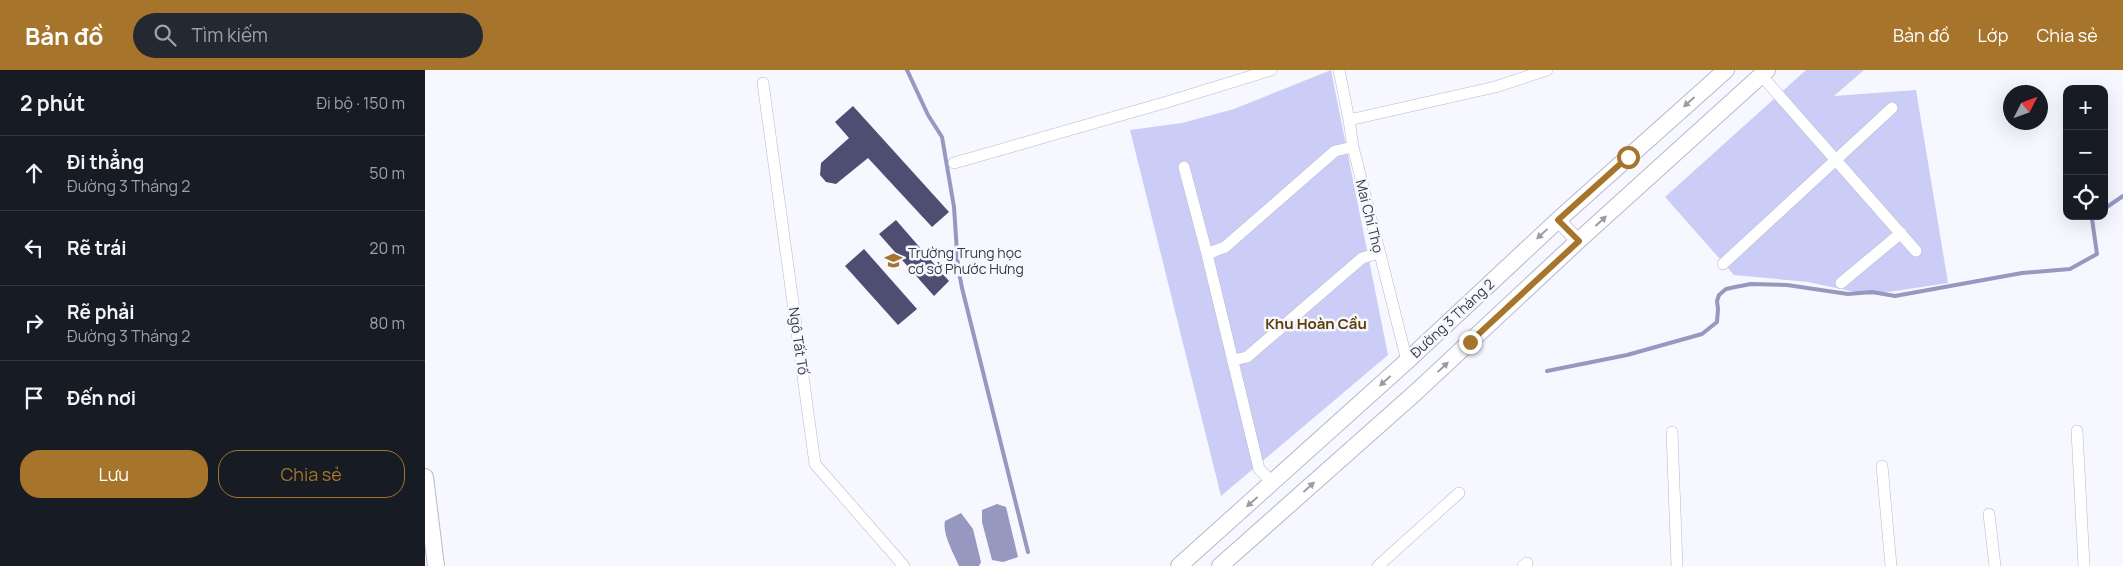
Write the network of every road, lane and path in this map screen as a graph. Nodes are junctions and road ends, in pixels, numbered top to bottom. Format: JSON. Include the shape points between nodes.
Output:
{"nodes":[{"id":1,"x":1271,"y":70,"type":"edge"},
{"id":2,"x":1339,"y":70,"type":"edge"},
{"id":3,"x":1547,"y":70,"type":"edge"},
{"id":4,"x":1726,"y":70,"type":"edge"},
{"id":5,"x":1764,"y":73,"type":"edge"},
{"id":6,"x":763,"y":83,"type":"dead end"},
{"id":7,"x":1892,"y":108,"type":"dead end"},
{"id":8,"x":1349,"y":120,"type":"junction"},
{"id":9,"x":1353,"y":147,"type":"junction"},
{"id":10,"x":1836,"y":160,"type":"junction"},
{"id":11,"x":954,"y":163,"type":"dead end"},
{"id":12,"x":1184,"y":167,"type":"dead end"},
{"id":13,"x":1558,"y":220,"type":"junction"},
{"id":14,"x":1901,"y":234,"type":"junction"},
{"id":15,"x":1579,"y":241,"type":"junction"},
{"id":16,"x":1917,"y":251,"type":"dead end"},
{"id":17,"x":1379,"y":253,"type":"junction"},
{"id":18,"x":1207,"y":254,"type":"junction"},
{"id":19,"x":1723,"y":264,"type":"dead end"},
{"id":20,"x":1841,"y":283,"type":"dead end"},
{"id":21,"x":1233,"y":360,"type":"junction"},
{"id":22,"x":1407,"y":361,"type":"junction"},
{"id":23,"x":2077,"y":431,"type":"dead end"},
{"id":24,"x":1672,"y":432,"type":"dead end"},
{"id":25,"x":1882,"y":466,"type":"dead end"},
{"id":26,"x":425,"y":477,"type":"edge"},
{"id":27,"x":1273,"y":483,"type":"junction"},
{"id":28,"x":1459,"y":493,"type":"dead end"},
{"id":29,"x":427,"y":513,"type":"edge"},
{"id":30,"x":1989,"y":514,"type":"dead end"},
{"id":31,"x":1224,"y":565,"type":"edge"},
{"id":32,"x":436,"y":566,"type":"edge"},
{"id":33,"x":904,"y":566,"type":"edge"},
{"id":34,"x":1179,"y":566,"type":"edge"},
{"id":35,"x":1379,"y":566,"type":"edge"},
{"id":36,"x":1677,"y":566,"type":"edge"},
{"id":37,"x":1891,"y":566,"type":"edge"},
{"id":38,"x":1995,"y":566,"type":"edge"},
{"id":39,"x":2084,"y":566,"type":"edge"}],
"edges":[{"from":1,"to":11,"type":"street"},
{"from":2,"to":8,"type":"street","name":"Mai Chí Thọ"},
{"from":3,"to":8,"type":"street","via":[[1486,89]]},
{"from":4,"to":13,"type":"main road","name":"Đường 3 Tháng 2","one_way":true},
{"from":5,"to":10,"type":"street"},
{"from":15,"to":5,"type":"main road","one_way":true},
{"from":6,"to":33,"type":"street","name":"Ngô Tất Tố","via":[[815,464]]},
{"from":7,"to":10,"type":"street"},
{"from":8,"to":9,"type":"street","name":"Mai Chí Thọ"},
{"from":9,"to":17,"type":"street","name":"Mai Chí Thọ"},
{"from":9,"to":18,"type":"street","via":[[1335,151],[1225,247]]},
{"from":10,"to":14,"type":"street"},
{"from":10,"to":19,"type":"street"},
{"from":12,"to":18,"type":"street"},
{"from":13,"to":15,"type":"street"},
{"from":13,"to":22,"type":"main road","name":"Đường 3 Tháng 2","one_way":true},
{"from":14,"to":16,"type":"street"},
{"from":14,"to":20,"type":"street"},
{"from":31,"to":15,"type":"main road","one_way":true},
{"from":17,"to":21,"type":"street","via":[[1362,258],[1247,357]]},
{"from":17,"to":22,"type":"street","name":"Mai Chí Thọ"},
{"from":18,"to":21,"type":"street"},
{"from":21,"to":27,"type":"street","via":[[1259,469]]},
{"from":22,"to":27,"type":"main road","name":"Đường 3 Tháng 2","one_way":true},
{"from":23,"to":39,"type":"street"},
{"from":24,"to":36,"type":"street"},
{"from":25,"to":37,"type":"street"},
{"from":26,"to":29,"type":"main road"},
{"from":27,"to":34,"type":"main road","name":"Đường 3 Tháng 2","one_way":true},
{"from":28,"to":35,"type":"street"},
{"from":29,"to":32,"type":"main road"},
{"from":30,"to":38,"type":"street"}]}
